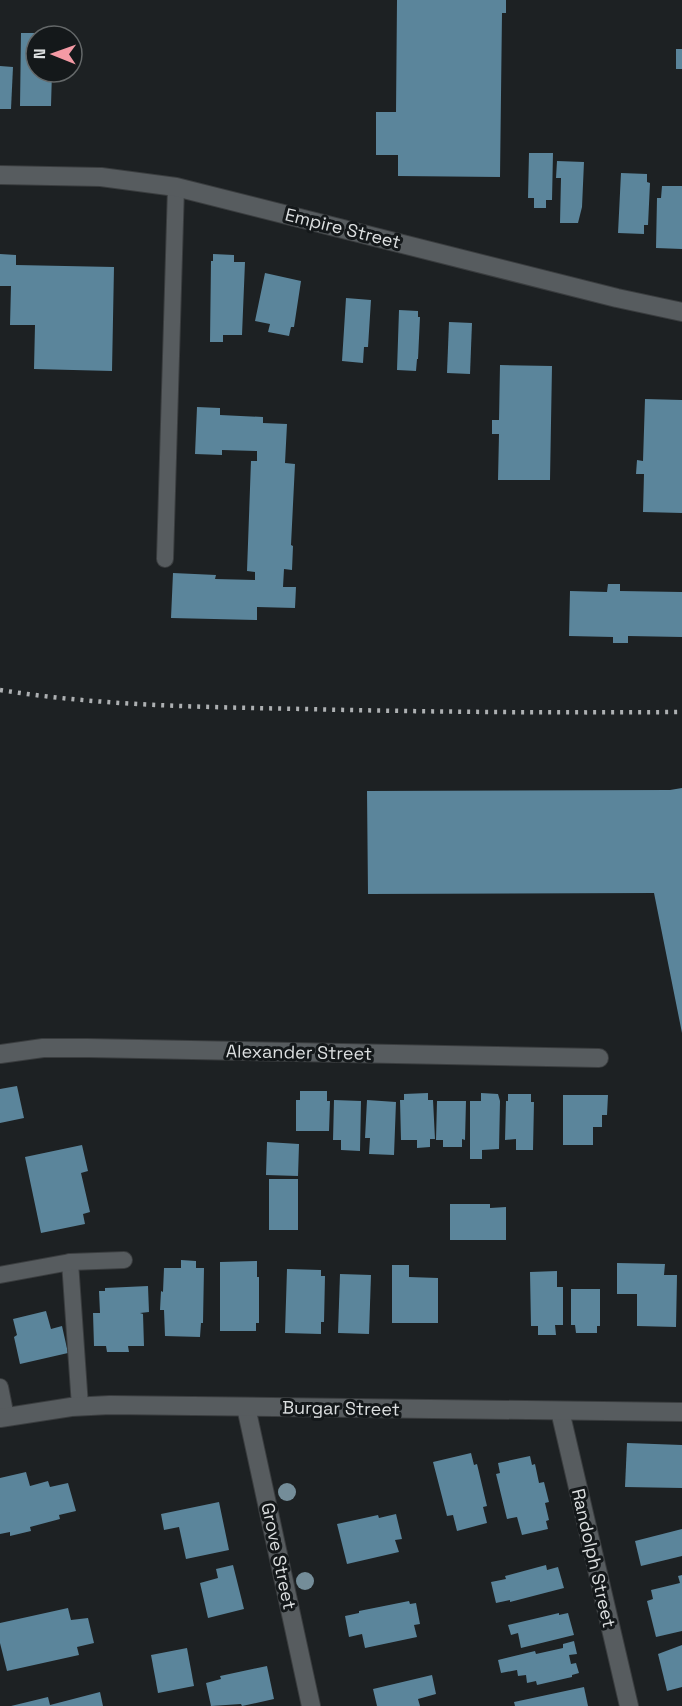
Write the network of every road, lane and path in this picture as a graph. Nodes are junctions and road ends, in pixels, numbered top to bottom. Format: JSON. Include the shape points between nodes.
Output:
{"nodes":[{"id":1,"x":0,"y":174,"type":"edge"},
{"id":2,"x":176,"y":187,"type":"junction"},
{"id":3,"x":682,"y":312,"type":"edge"},
{"id":4,"x":165,"y":559,"type":"dead end"},
{"id":5,"x":0,"y":1054,"type":"edge"},
{"id":6,"x":599,"y":1058,"type":"dead end"},
{"id":7,"x":124,"y":1260,"type":"dead end"},
{"id":8,"x":70,"y":1262,"type":"junction"},
{"id":9,"x":0,"y":1275,"type":"edge"},
{"id":10,"x":0,"y":1387,"type":"edge"},
{"id":11,"x":80,"y":1406,"type":"junction"},
{"id":12,"x":246,"y":1407,"type":"junction"},
{"id":13,"x":560,"y":1411,"type":"junction"},
{"id":14,"x":682,"y":1412,"type":"edge"},
{"id":15,"x":3,"y":1418,"type":"edge"},
{"id":16,"x":311,"y":1706,"type":"edge"},
{"id":17,"x":629,"y":1706,"type":"edge"}],
"edges":[{"from":1,"to":2,"type":"street","name":"Empire Street","via":[[101,177]]},
{"from":2,"to":3,"type":"street","name":"Empire Street"},
{"from":2,"to":4,"type":"lane"},
{"from":5,"to":6,"type":"street","name":"Alexander Street","via":[[43,1048],[88,1048]]},
{"from":7,"to":8,"type":"lane"},
{"from":8,"to":9,"type":"lane"},
{"from":8,"to":11,"type":"lane"},
{"from":10,"to":15,"type":"lane"},
{"from":11,"to":12,"type":"street","name":"Burgar Street"},
{"from":11,"to":15,"type":"street","name":"Burgar Street"},
{"from":12,"to":13,"type":"street","name":"Burgar Street"},
{"from":12,"to":16,"type":"street","name":"Grove Street"},
{"from":13,"to":14,"type":"street","name":"Burgar Street"},
{"from":13,"to":17,"type":"street","name":"Randolph Street"}]}
